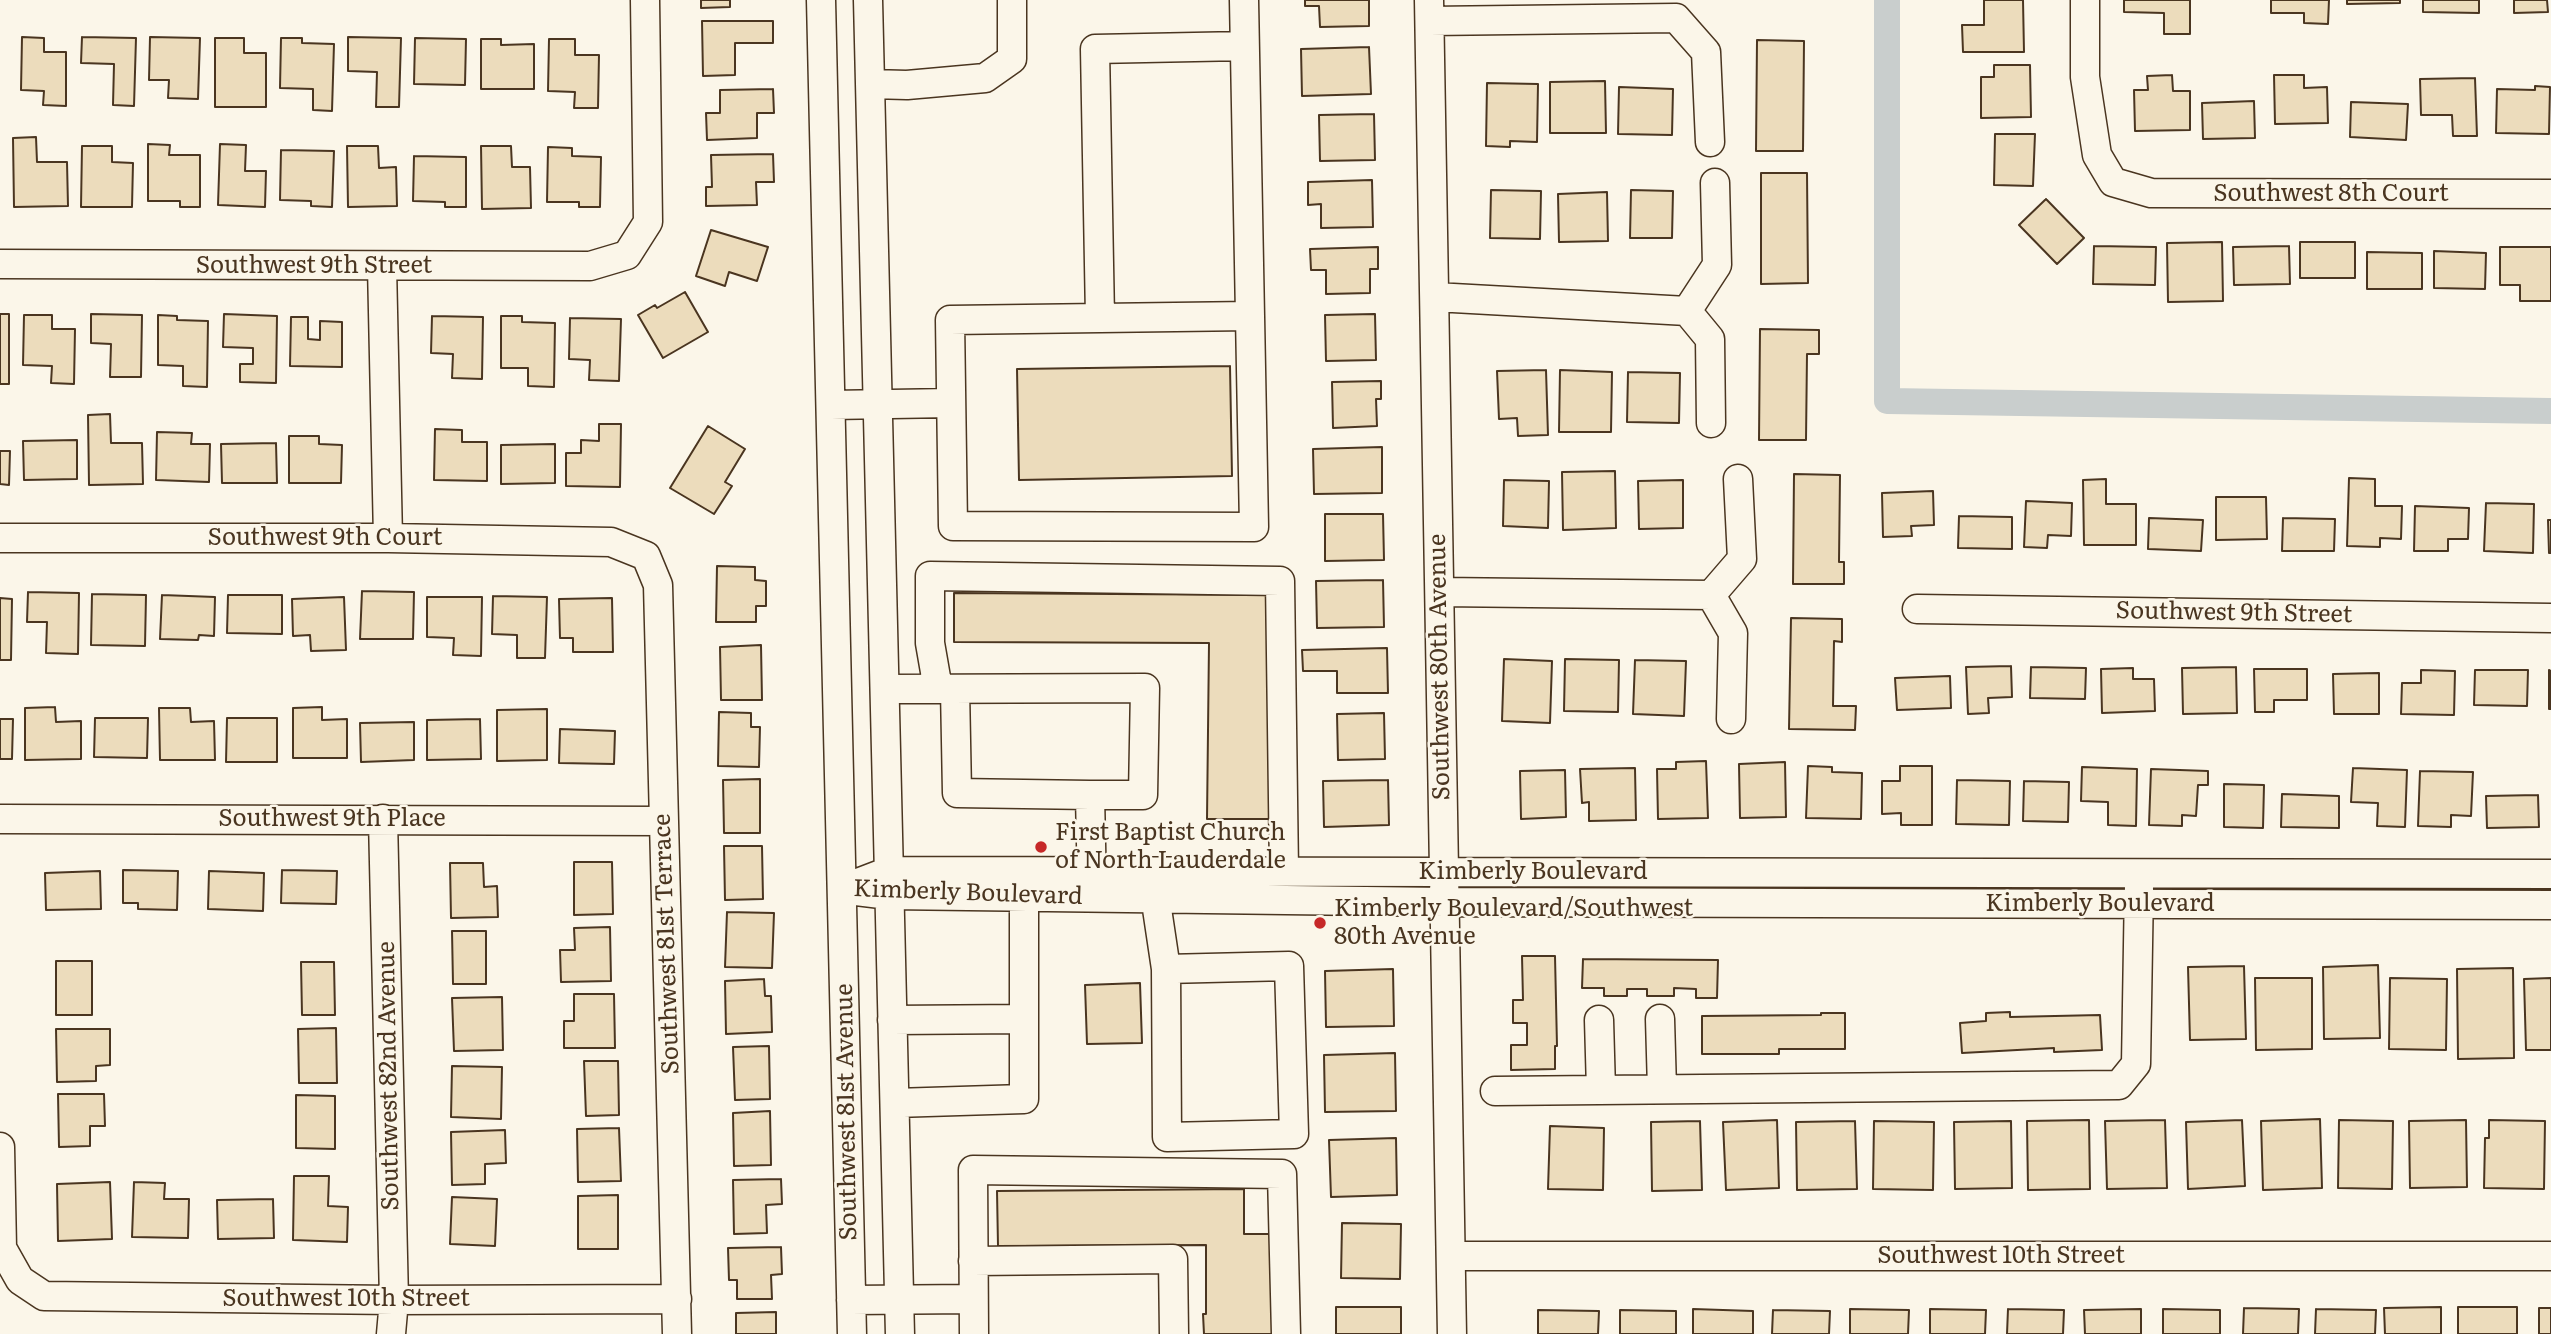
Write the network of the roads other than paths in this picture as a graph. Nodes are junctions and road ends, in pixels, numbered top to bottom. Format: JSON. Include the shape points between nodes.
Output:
{"nodes":[{"id":1,"x":645,"y":0,"type":"edge"},
{"id":2,"x":821,"y":0,"type":"edge"},
{"id":3,"x":868,"y":0,"type":"edge"},
{"id":4,"x":1012,"y":0,"type":"edge"},
{"id":5,"x":1244,"y":0,"type":"edge"},
{"id":6,"x":2085,"y":0,"type":"edge"},
{"id":7,"x":1683,"y":9,"type":"edge"},
{"id":8,"x":1430,"y":11,"type":"edge"},
{"id":9,"x":1244,"y":46,"type":"junction"},
{"id":10,"x":870,"y":84,"type":"junction"},
{"id":11,"x":1710,"y":142,"type":"dead end"},
{"id":12,"x":1715,"y":183,"type":"dead end"},
{"id":13,"x":2551,"y":194,"type":"edge"},
{"id":14,"x":0,"y":264,"type":"edge"},
{"id":15,"x":382,"y":266,"type":"junction"},
{"id":16,"x":1434,"y":297,"type":"junction"},
{"id":17,"x":1687,"y":312,"type":"junction"},
{"id":18,"x":1250,"y":316,"type":"junction"},
{"id":19,"x":1100,"y":318,"type":"junction"},
{"id":20,"x":951,"y":403,"type":"junction"},
{"id":21,"x":878,"y":404,"type":"junction"},
{"id":22,"x":831,"y":405,"type":"junction"},
{"id":23,"x":1711,"y":423,"type":"dead end"},
{"id":24,"x":1738,"y":479,"type":"dead end"},
{"id":25,"x":0,"y":538,"type":"edge"},
{"id":26,"x":388,"y":538,"type":"junction"},
{"id":27,"x":646,"y":556,"type":"joint"},
{"id":28,"x":1440,"y":592,"type":"junction"},
{"id":29,"x":1711,"y":595,"type":"junction"},
{"id":30,"x":1917,"y":609,"type":"dead end"},
{"id":31,"x":2551,"y":618,"type":"edge"},
{"id":32,"x":885,"y":689,"type":"junction"},
{"id":33,"x":947,"y":689,"type":"junction"},
{"id":34,"x":1731,"y":719,"type":"dead end"},
{"id":35,"x":1090,"y":795,"type":"junction"},
{"id":36,"x":0,"y":818,"type":"edge"},
{"id":37,"x":383,"y":818,"type":"junction"},
{"id":38,"x":663,"y":821,"type":"junction"},
{"id":39,"x":1284,"y":871,"type":"junction"},
{"id":40,"x":1443,"y":872,"type":"junction"},
{"id":41,"x":2139,"y":873,"type":"junction"},
{"id":42,"x":2551,"y":874,"type":"edge"},
{"id":43,"x":889,"y":883,"type":"junction"},
{"id":44,"x":1024,"y":884,"type":"junction"},
{"id":45,"x":1091,"y":884,"type":"junction"},
{"id":46,"x":1154,"y":885,"type":"junction"},
{"id":47,"x":842,"y":889,"type":"junction"},
{"id":48,"x":1444,"y":902,"type":"junction"},
{"id":49,"x":2138,"y":904,"type":"junction"},
{"id":50,"x":2551,"y":905,"type":"edge"},
{"id":51,"x":1166,"y":969,"type":"junction"},
{"id":52,"x":1024,"y":1019,"type":"junction"},
{"id":53,"x":1660,"y":1019,"type":"dead end"},
{"id":54,"x":892,"y":1020,"type":"junction"},
{"id":55,"x":1599,"y":1020,"type":"dead end"},
{"id":56,"x":1662,"y":1089,"type":"junction"},
{"id":57,"x":1601,"y":1090,"type":"junction"},
{"id":58,"x":1494,"y":1091,"type":"dead end"},
{"id":59,"x":895,"y":1103,"type":"junction"},
{"id":60,"x":0,"y":1147,"type":"edge"},
{"id":61,"x":1451,"y":1256,"type":"junction"},
{"id":62,"x":2551,"y":1256,"type":"edge"},
{"id":63,"x":973,"y":1261,"type":"junction"},
{"id":64,"x":677,"y":1298,"type":"junction"},
{"id":65,"x":973,"y":1299,"type":"junction"},
{"id":66,"x":394,"y":1300,"type":"junction"},
{"id":67,"x":851,"y":1300,"type":"junction"},
{"id":68,"x":899,"y":1300,"type":"junction"},
{"id":69,"x":391,"y":1334,"type":"edge"},
{"id":70,"x":677,"y":1334,"type":"edge"},
{"id":71,"x":852,"y":1334,"type":"edge"},
{"id":72,"x":900,"y":1334,"type":"edge"},
{"id":73,"x":974,"y":1334,"type":"edge"},
{"id":74,"x":1174,"y":1334,"type":"edge"},
{"id":75,"x":1286,"y":1334,"type":"edge"},
{"id":76,"x":1452,"y":1334,"type":"edge"}],
"edges":[{"from":1,"to":15,"type":"street","name":"Southwest 9th Street","via":[[648,222],[627,255],[590,266]]},
{"from":2,"to":22,"type":"street","name":"Southwest 81st Avenue"},
{"from":3,"to":10,"type":"street","name":"Southwest 81st Avenue"},
{"from":4,"to":10,"type":"street","via":[[1012,59],[985,78]]},
{"from":5,"to":9,"type":"street"},
{"from":6,"to":13,"type":"street","name":"Southwest 8th Court","via":[[2085,77],[2097,155],[2113,182],[2151,193]]},
{"from":7,"to":8,"type":"street"},
{"from":7,"to":11,"type":"street","via":[[1706,52]]},
{"from":8,"to":16,"type":"street","name":"Southwest 80th Avenue"},
{"from":9,"to":18,"type":"street"},
{"from":9,"to":19,"type":"street","via":[[1095,49]]},
{"from":10,"to":21,"type":"street","name":"Southwest 81st Avenue"},
{"from":12,"to":17,"type":"street","via":[[1717,265]]},
{"from":14,"to":15,"type":"street","name":"Southwest 9th Street"},
{"from":15,"to":26,"type":"street"},
{"from":16,"to":17,"type":"street"},
{"from":16,"to":28,"type":"street","name":"Southwest 80th Avenue"},
{"from":17,"to":23,"type":"street","via":[[1710,339]]},
{"from":18,"to":19,"type":"street"},
{"from":18,"to":20,"type":"street","via":[[1254,527],[953,526]]},
{"from":19,"to":20,"type":"street","via":[[950,320]]},
{"from":20,"to":21,"type":"street"},
{"from":21,"to":22,"type":"street"},
{"from":21,"to":32,"type":"street","name":"Southwest 81st Avenue"},
{"from":22,"to":47,"type":"street","name":"Southwest 81st Avenue"},
{"from":24,"to":29,"type":"street","via":[[1742,559]]},
{"from":25,"to":26,"type":"street","name":"Southwest 9th Court"},
{"from":26,"to":27,"type":"street","name":"Southwest 9th Court","via":[[611,542]]},
{"from":27,"to":38,"type":"street","name":"Southwest 81st Terrace","via":[[658,585]]},
{"from":28,"to":29,"type":"street"},
{"from":28,"to":40,"type":"street","name":"Southwest 80th Avenue"},
{"from":29,"to":34,"type":"street","via":[[1733,633]]},
{"from":30,"to":31,"type":"street","name":"Southwest 9th Street"},
{"from":32,"to":33,"type":"street"},
{"from":32,"to":43,"type":"street","name":"Southwest 81st Avenue"},
{"from":33,"to":35,"type":"street","via":[[957,793]]},
{"from":33,"to":35,"type":"street","via":[[1144,688],[1143,795]]},
{"from":33,"to":39,"type":"street","via":[[930,643],[930,576],[1280,581]]},
{"from":35,"to":45,"type":"street"},
{"from":36,"to":37,"type":"street","name":"Southwest 9th Place"},
{"from":37,"to":38,"type":"street","name":"Southwest 9th Place"},
{"from":37,"to":66,"type":"street","name":"Southwest 82nd Avenue"},
{"from":38,"to":64,"type":"street","name":"Southwest 81st Terrace"},
{"from":39,"to":40,"type":"street","name":"Kimberly Boulevard"},
{"from":39,"to":46,"type":"street","name":"Kimberly Boulevard"},
{"from":40,"to":41,"type":"street","name":"Kimberly Boulevard"},
{"from":40,"to":48,"type":"street","name":"Southwest 80th Avenue"},
{"from":41,"to":42,"type":"street","name":"Kimberly Boulevard"},
{"from":41,"to":49,"type":"street"},
{"from":43,"to":44,"type":"street","name":"Kimberly Boulevard"},
{"from":43,"to":47,"type":"street","name":"Kimberly Boulevard"},
{"from":43,"to":54,"type":"street","name":"Southwest 81st Avenue"},
{"from":44,"to":45,"type":"street","name":"Kimberly Boulevard"},
{"from":44,"to":52,"type":"street"},
{"from":45,"to":46,"type":"street","name":"Kimberly Boulevard"},
{"from":46,"to":48,"type":"street","name":"Kimberly Boulevard"},
{"from":46,"to":51,"type":"street"},
{"from":47,"to":67,"type":"street","name":"Southwest 81st Avenue"},
{"from":48,"to":49,"type":"street","name":"Kimberly Boulevard"},
{"from":48,"to":61,"type":"street","name":"Southwest 80th Avenue"},
{"from":49,"to":50,"type":"street","name":"Kimberly Boulevard"},
{"from":49,"to":56,"type":"street","via":[[2136,1064],[2119,1085]]},
{"from":51,"to":51,"type":"street","via":[[1289,966],[1294,1134],[1167,1137]]},
{"from":52,"to":54,"type":"street"},
{"from":52,"to":59,"type":"street","via":[[1024,1099]]},
{"from":53,"to":56,"type":"street"},
{"from":54,"to":59,"type":"street","name":"Southwest 81st Avenue"},
{"from":55,"to":57,"type":"street"},
{"from":56,"to":57,"type":"street"},
{"from":57,"to":58,"type":"street"},
{"from":59,"to":68,"type":"street","name":"Southwest 81st Avenue"},
{"from":60,"to":66,"type":"street","name":"Southwest 10th Street","via":[[2,1248],[20,1280],[44,1296]]},
{"from":61,"to":62,"type":"street","name":"Southwest 10th Street"},
{"from":61,"to":76,"type":"street","name":"Southwest 80th Avenue"},
{"from":63,"to":65,"type":"street"},
{"from":63,"to":74,"type":"street","via":[[1173,1259]]},
{"from":63,"to":75,"type":"street","via":[[973,1170],[1282,1174]]},
{"from":64,"to":66,"type":"street","name":"Southwest 10th Street"},
{"from":64,"to":70,"type":"street","name":"Southwest 81st Terrace"},
{"from":65,"to":68,"type":"street"},
{"from":65,"to":73,"type":"street"},
{"from":66,"to":69,"type":"street","name":"Southwest 82nd Avenue"},
{"from":67,"to":68,"type":"street"},
{"from":67,"to":71,"type":"street","name":"Southwest 81st Avenue"},
{"from":68,"to":72,"type":"street","name":"Southwest 81st Avenue"}]}
